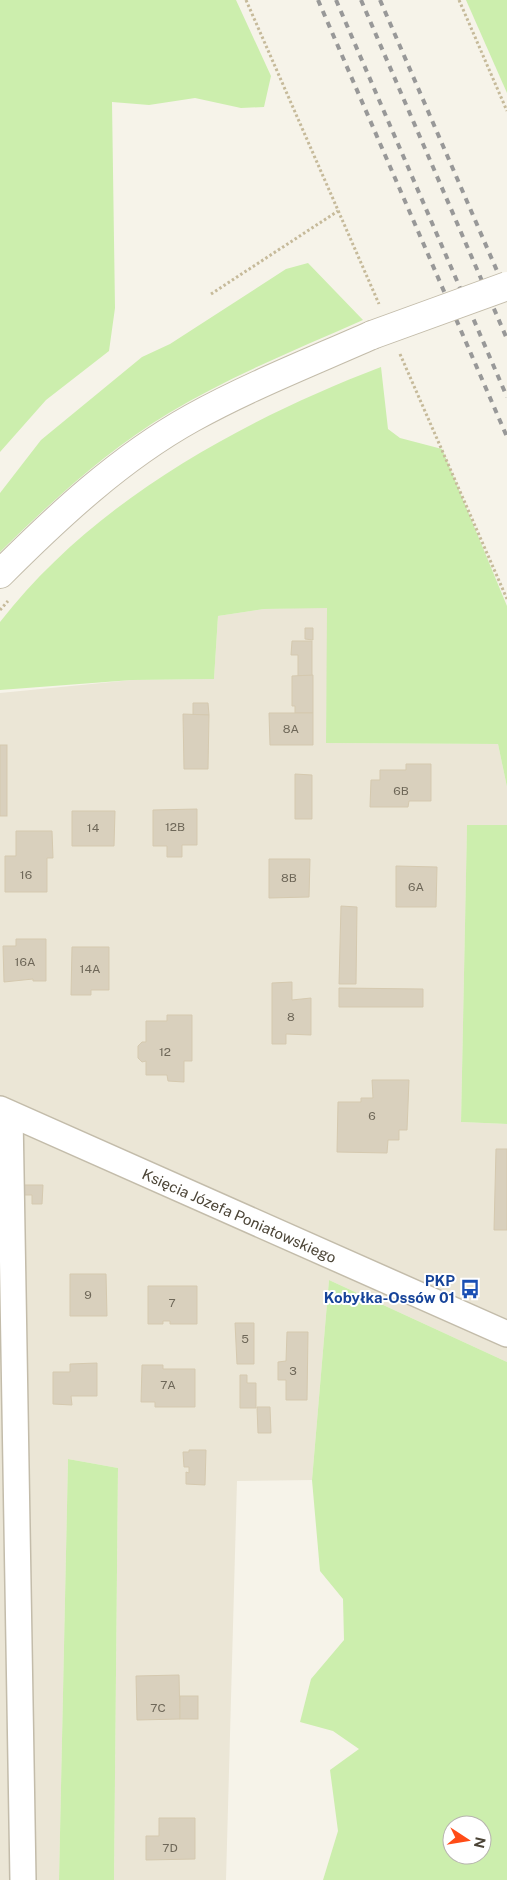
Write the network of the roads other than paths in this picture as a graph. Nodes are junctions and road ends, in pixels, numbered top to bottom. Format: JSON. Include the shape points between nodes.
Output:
{"nodes":[{"id":1,"x":507,"y":286,"type":"edge"},
{"id":2,"x":7,"y":584,"type":"edge"},
{"id":3,"x":5,"y":1112,"type":"edge"},
{"id":4,"x":507,"y":1334,"type":"edge"},
{"id":5,"x":23,"y":1880,"type":"edge"}],
"edges":[{"from":1,"to":2,"type":"street","bridge":true,"via":[[377,324],[191,418],[89,490]]},
{"from":3,"to":4,"type":"street","name":"Księcia Józefa Poniatowskiego"},
{"from":3,"to":5,"type":"street"}]}
